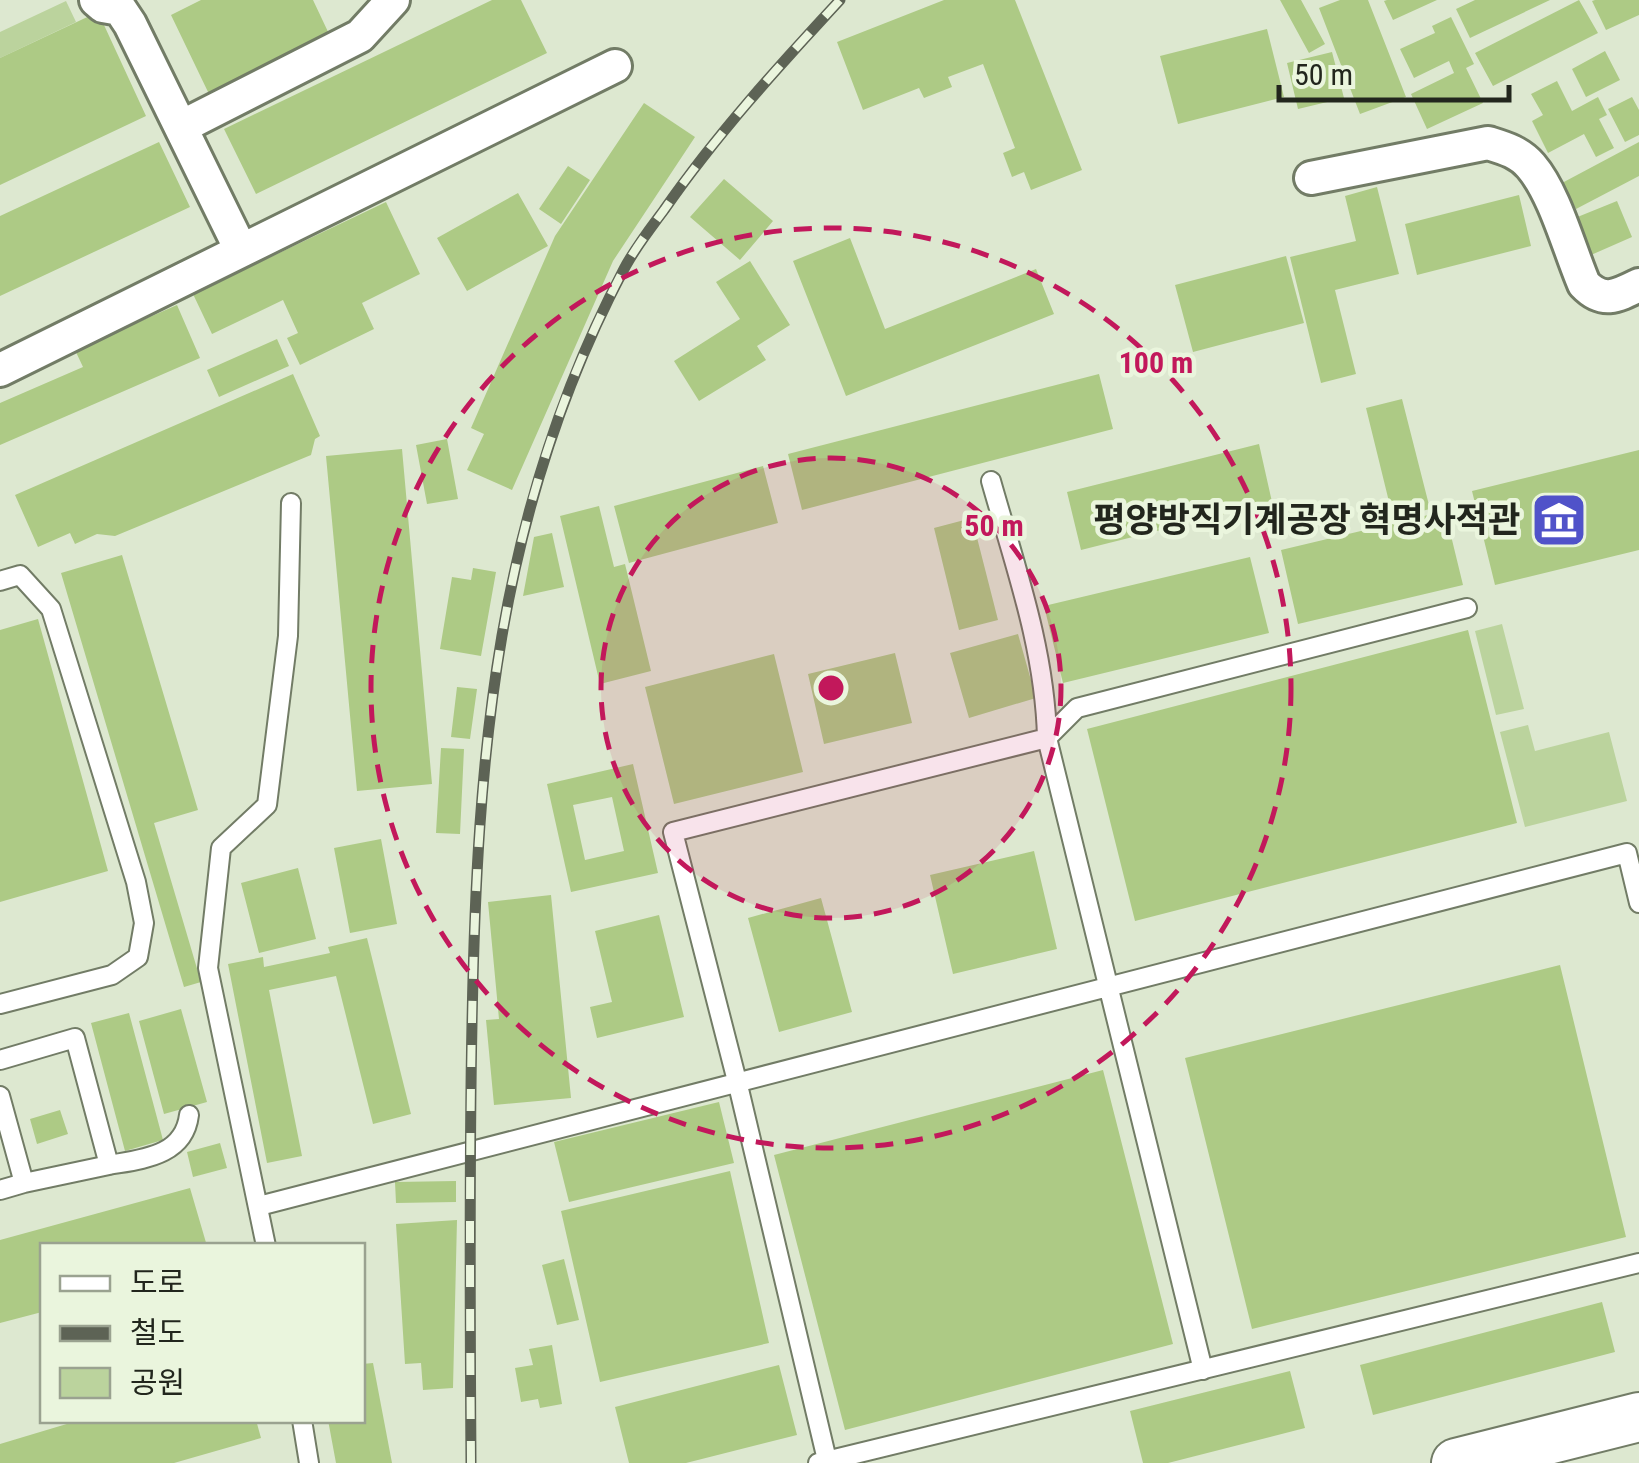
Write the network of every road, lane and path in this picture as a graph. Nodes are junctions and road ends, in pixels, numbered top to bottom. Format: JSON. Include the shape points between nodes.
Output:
{"nodes":[{"id":1,"x":96,"y":0,"type":"edge"},
{"id":2,"x":393,"y":0,"type":"edge"},
{"id":3,"x":615,"y":66,"type":"dead end"},
{"id":4,"x":182,"y":126,"type":"junction"},
{"id":5,"x":1311,"y":178,"type":"dead end"},
{"id":6,"x":242,"y":250,"type":"junction"},
{"id":7,"x":1639,"y":285,"type":"edge"},
{"id":8,"x":0,"y":370,"type":"edge"},
{"id":9,"x":991,"y":481,"type":"dead end"},
{"id":10,"x":291,"y":503,"type":"dead end"},
{"id":11,"x":0,"y":581,"type":"edge"},
{"id":12,"x":1467,"y":608,"type":"dead end"},
{"id":13,"x":1046,"y":738,"type":"junction"},
{"id":14,"x":1639,"y":903,"type":"edge"},
{"id":15,"x":1107,"y":988,"type":"junction"},
{"id":16,"x":0,"y":1004,"type":"edge"},
{"id":17,"x":0,"y":1060,"type":"edge"},
{"id":18,"x":738,"y":1084,"type":"junction"},
{"id":19,"x":0,"y":1096,"type":"edge"},
{"id":20,"x":189,"y":1115,"type":"dead end"},
{"id":21,"x":109,"y":1166,"type":"junction"},
{"id":22,"x":24,"y":1184,"type":"junction"},
{"id":23,"x":0,"y":1190,"type":"edge"},
{"id":24,"x":259,"y":1206,"type":"junction"},
{"id":25,"x":265,"y":1243,"type":"edge"},
{"id":26,"x":1639,"y":1263,"type":"edge"},
{"id":27,"x":1203,"y":1370,"type":"junction"},
{"id":28,"x":1639,"y":1417,"type":"edge"},
{"id":29,"x":302,"y":1423,"type":"edge"},
{"id":30,"x":822,"y":1462,"type":"edge"},
{"id":31,"x":309,"y":1463,"type":"edge"},
{"id":32,"x":1456,"y":1463,"type":"edge"}],
"edges":[{"from":1,"to":4,"type":"street","via":[[120,9]]},
{"from":2,"to":4,"type":"street","via":[[360,36]]},
{"from":3,"to":6,"type":"street"},
{"from":4,"to":6,"type":"street"},
{"from":5,"to":7,"type":"street","via":[[1488,143],[1512,150],[1531,166],[1548,196],[1594,295],[1612,298]]},
{"from":6,"to":8,"type":"street"},
{"from":9,"to":13,"type":"lane","via":[[1033,627],[1046,694]]},
{"from":10,"to":24,"type":"lane","via":[[288,636],[267,804],[221,848],[208,968]]},
{"from":11,"to":16,"type":"lane","via":[[20,575],[51,609],[144,923],[138,957],[112,975]]},
{"from":12,"to":13,"type":"lane","via":[[1077,708]]},
{"from":13,"to":15,"type":"lane"},
{"from":13,"to":18,"type":"lane","via":[[673,832]]},
{"from":14,"to":15,"type":"lane","via":[[1627,853]]},
{"from":15,"to":18,"type":"lane"},
{"from":15,"to":27,"type":"lane"},
{"from":17,"to":21,"type":"lane","via":[[74,1038]]},
{"from":18,"to":24,"type":"lane"},
{"from":18,"to":30,"type":"lane"},
{"from":19,"to":22,"type":"lane"},
{"from":20,"to":21,"type":"lane","via":[[179,1143]]},
{"from":21,"to":22,"type":"lane"},
{"from":22,"to":23,"type":"lane"},
{"from":24,"to":25,"type":"lane"},
{"from":26,"to":27,"type":"lane"},
{"from":27,"to":30,"type":"lane"},
{"from":28,"to":32,"type":"street"},
{"from":29,"to":31,"type":"lane"}]}
